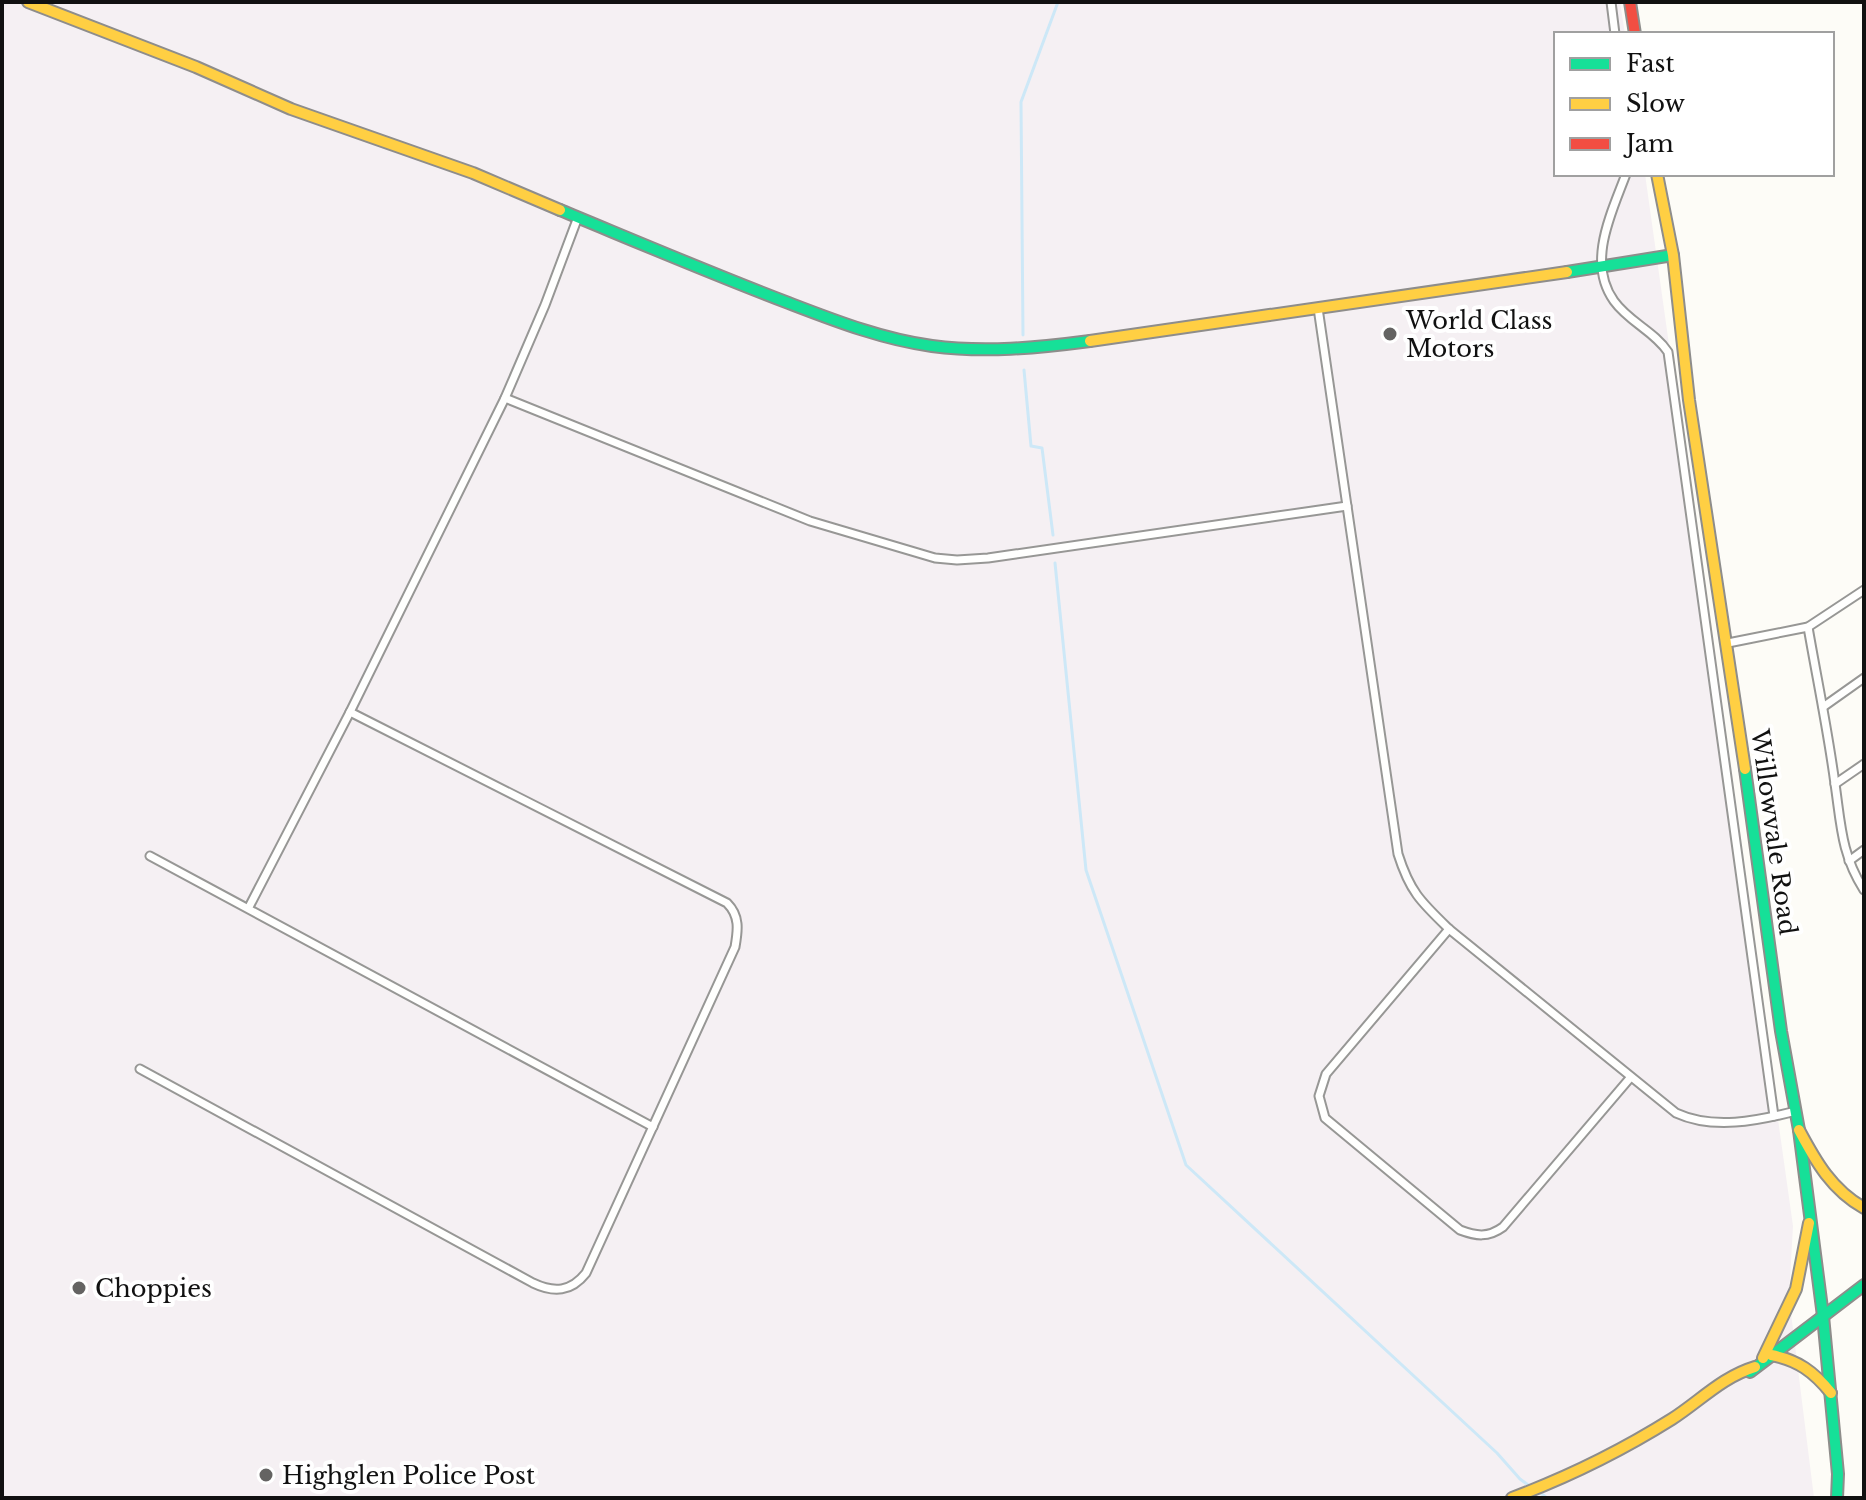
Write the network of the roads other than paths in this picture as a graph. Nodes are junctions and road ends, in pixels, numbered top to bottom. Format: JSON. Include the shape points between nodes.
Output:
{"nodes":[{"id":1,"x":28,"y":2,"type":"edge"},
{"id":2,"x":1611,"y":2,"type":"edge"},
{"id":3,"x":1630,"y":2,"type":"edge"},
{"id":4,"x":1615,"y":32,"type":"edge"},
{"id":5,"x":1635,"y":32,"type":"edge"},
{"id":6,"x":1625,"y":176,"type":"edge"},
{"id":7,"x":1657,"y":176,"type":"edge"},
{"id":8,"x":578,"y":217,"type":"junction"},
{"id":9,"x":1673,"y":255,"type":"junction"},
{"id":10,"x":1603,"y":266,"type":"junction"},
{"id":11,"x":1318,"y":308,"type":"junction"},
{"id":12,"x":505,"y":398,"type":"junction"},
{"id":13,"x":1347,"y":506,"type":"junction"},
{"id":14,"x":1864,"y":590,"type":"edge"},
{"id":15,"x":1808,"y":627,"type":"junction"},
{"id":16,"x":1728,"y":643,"type":"junction"},
{"id":17,"x":1864,"y":678,"type":"edge"},
{"id":18,"x":1823,"y":707,"type":"junction"},
{"id":19,"x":350,"y":712,"type":"junction"},
{"id":20,"x":1864,"y":764,"type":"edge"},
{"id":21,"x":1835,"y":784,"type":"junction"},
{"id":22,"x":1864,"y":850,"type":"edge"},
{"id":23,"x":150,"y":856,"type":"dead end"},
{"id":24,"x":1849,"y":861,"type":"junction"},
{"id":25,"x":1864,"y":890,"type":"edge"},
{"id":26,"x":249,"y":907,"type":"junction"},
{"id":27,"x":1449,"y":929,"type":"junction"},
{"id":28,"x":140,"y":1069,"type":"dead end"},
{"id":29,"x":1630,"y":1078,"type":"junction"},
{"id":30,"x":1796,"y":1111,"type":"junction"},
{"id":31,"x":1774,"y":1116,"type":"junction"},
{"id":32,"x":653,"y":1127,"type":"junction"},
{"id":33,"x":1799,"y":1130,"type":"junction"},
{"id":34,"x":1864,"y":1208,"type":"edge"},
{"id":35,"x":1809,"y":1223,"type":"junction"},
{"id":36,"x":1864,"y":1285,"type":"edge"},
{"id":37,"x":1823,"y":1316,"type":"junction"},
{"id":38,"x":1762,"y":1361,"type":"junction"},
{"id":39,"x":1831,"y":1393,"type":"junction"},
{"id":40,"x":1518,"y":1496,"type":"edge"},
{"id":41,"x":1837,"y":1498,"type":"edge"}],
"edges":[{"from":1,"to":8,"type":"main road"},
{"from":2,"to":4,"type":"street"},
{"from":3,"to":5,"type":"main road"},
{"from":6,"to":10,"type":"street","via":[[1603,241]]},
{"from":7,"to":9,"type":"main road","name":"Willowvale Road"},
{"from":8,"to":11,"type":"main road","via":[[847,325],[930,346],[1036,348]]},
{"from":8,"to":12,"type":"street"},
{"from":9,"to":10,"type":"main road"},
{"from":9,"to":16,"type":"main road","name":"Willowvale Road","via":[[1689,400]]},
{"from":10,"to":11,"type":"main road"},
{"from":10,"to":31,"type":"street","via":[[1613,300],[1668,352]]},
{"from":11,"to":13,"type":"street"},
{"from":12,"to":13,"type":"street","via":[[810,521],[935,558],[988,558]]},
{"from":12,"to":19,"type":"street"},
{"from":13,"to":27,"type":"street","via":[[1398,854],[1416,897]]},
{"from":14,"to":15,"type":"street"},
{"from":15,"to":16,"type":"street"},
{"from":15,"to":18,"type":"street"},
{"from":16,"to":30,"type":"main road","name":"Willowvale Road"},
{"from":17,"to":18,"type":"street"},
{"from":18,"to":21,"type":"street"},
{"from":19,"to":26,"type":"street"},
{"from":19,"to":32,"type":"street","via":[[734,910],[735,947]]},
{"from":20,"to":21,"type":"street"},
{"from":21,"to":24,"type":"street"},
{"from":22,"to":24,"type":"street"},
{"from":23,"to":26,"type":"street"},
{"from":24,"to":25,"type":"street"},
{"from":26,"to":32,"type":"street"},
{"from":27,"to":29,"type":"street"},
{"from":27,"to":29,"type":"street","via":[[1326,1074],[1319,1096],[1325,1118],[1448,1220],[1483,1236],[1503,1227]]},
{"from":28,"to":32,"type":"street","via":[[533,1283],[558,1290],[578,1283],[586,1273]]},
{"from":29,"to":31,"type":"street","via":[[1696,1122]]},
{"from":30,"to":31,"type":"street"},
{"from":30,"to":33,"type":"main road","name":"Willowvale Road"},
{"from":33,"to":34,"type":"main road","via":[[1830,1184]]},
{"from":33,"to":35,"type":"main road","name":"Willowvale Road"},
{"from":35,"to":37,"type":"main road","name":"Willowvale Road"},
{"from":35,"to":38,"type":"main road","via":[[1796,1289]]},
{"from":36,"to":37,"type":"main road"},
{"from":37,"to":38,"type":"main road"},
{"from":37,"to":39,"type":"main road","name":"Willowvale Road"},
{"from":38,"to":39,"type":"main road","via":[[1798,1361]]},
{"from":38,"to":40,"type":"main road","via":[[1622,1450]]},
{"from":39,"to":41,"type":"main road","name":"Willowvale Road"}]}
